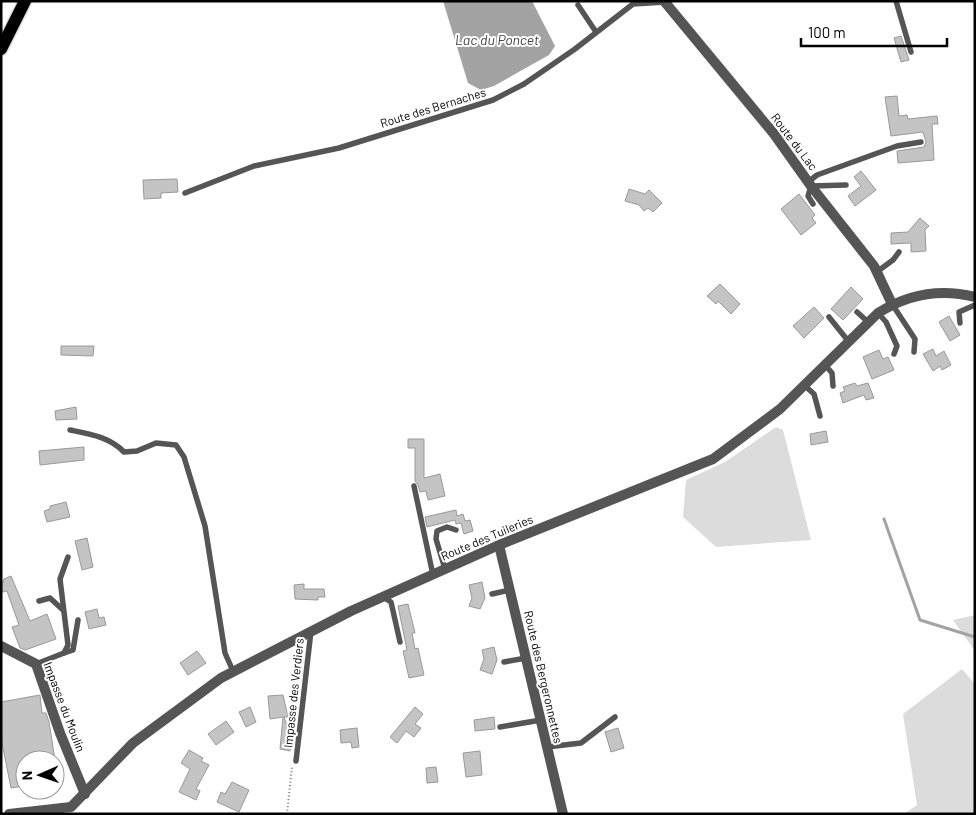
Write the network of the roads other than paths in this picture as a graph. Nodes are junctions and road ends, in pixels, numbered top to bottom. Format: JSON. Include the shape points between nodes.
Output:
{"nodes":[{"id":1,"x":25,"y":1,"type":"edge"},
{"id":2,"x":896,"y":1,"type":"edge"},
{"id":3,"x":664,"y":2,"type":"edge"},
{"id":4,"x":633,"y":3,"type":"edge"},
{"id":5,"x":578,"y":5,"type":"dead end"},
{"id":6,"x":596,"y":32,"type":"junction"},
{"id":7,"x":1,"y":49,"type":"edge"},
{"id":8,"x":911,"y":52,"type":"dead end"},
{"id":9,"x":921,"y":142,"type":"dead end"},
{"id":10,"x":809,"y":184,"type":"junction"},
{"id":11,"x":846,"y":185,"type":"dead end"},
{"id":12,"x":185,"y":193,"type":"dead end"},
{"id":13,"x":813,"y":204,"type":"dead end"},
{"id":14,"x":899,"y":252,"type":"dead end"},
{"id":15,"x":878,"y":271,"type":"junction"},
{"id":16,"x":975,"y":297,"type":"edge"},
{"id":17,"x":892,"y":304,"type":"junction"},
{"id":18,"x":975,"y":305,"type":"edge"},
{"id":19,"x":857,"y":312,"type":"dead end"},
{"id":20,"x":878,"y":314,"type":"junction"},
{"id":21,"x":829,"y":317,"type":"dead end"},
{"id":22,"x":868,"y":322,"type":"junction"},
{"id":23,"x":960,"y":323,"type":"dead end"},
{"id":24,"x":849,"y":342,"type":"junction"},
{"id":25,"x":914,"y":352,"type":"dead end"},
{"id":26,"x":894,"y":354,"type":"dead end"},
{"id":27,"x":825,"y":364,"type":"junction"},
{"id":28,"x":804,"y":385,"type":"junction"},
{"id":29,"x":833,"y":386,"type":"dead end"},
{"id":30,"x":820,"y":416,"type":"dead end"},
{"id":31,"x":70,"y":430,"type":"dead end"},
{"id":32,"x":414,"y":486,"type":"dead end"},
{"id":33,"x":456,"y":530,"type":"dead end"},
{"id":34,"x":499,"y":546,"type":"junction"},
{"id":35,"x":68,"y":557,"type":"dead end"},
{"id":36,"x":446,"y":569,"type":"junction"},
{"id":37,"x":432,"y":575,"type":"junction"},
{"id":38,"x":510,"y":590,"type":"junction"},
{"id":39,"x":492,"y":594,"type":"dead end"},
{"id":40,"x":383,"y":597,"type":"junction"},
{"id":41,"x":39,"y":602,"type":"dead end"},
{"id":42,"x":63,"y":610,"type":"junction"},
{"id":43,"x":78,"y":620,"type":"dead end"},
{"id":44,"x":311,"y":631,"type":"junction"},
{"id":45,"x":400,"y":642,"type":"dead end"},
{"id":46,"x":1,"y":646,"type":"edge"},
{"id":47,"x":64,"y":653,"type":"junction"},
{"id":48,"x":526,"y":658,"type":"junction"},
{"id":49,"x":504,"y":662,"type":"dead end"},
{"id":50,"x":36,"y":664,"type":"junction"},
{"id":51,"x":233,"y":671,"type":"junction"},
{"id":52,"x":615,"y":717,"type":"dead end"},
{"id":53,"x":541,"y":720,"type":"junction"},
{"id":54,"x":500,"y":727,"type":"dead end"},
{"id":55,"x":547,"y":747,"type":"junction"},
{"id":56,"x":296,"y":761,"type":"road end"},
{"id":57,"x":85,"y":794,"type":"junction"},
{"id":58,"x":73,"y":810,"type":"edge"},
{"id":59,"x":9,"y":814,"type":"edge"},
{"id":60,"x":563,"y":814,"type":"edge"}],
"edges":[{"from":1,"to":7,"type":"main road"},
{"from":2,"to":8,"type":"lane"},
{"from":3,"to":4,"type":"lane","name":"Route des Bernaches"},
{"from":3,"to":10,"type":"street","name":"Route du Lac","via":[[774,134]]},
{"from":4,"to":6,"type":"lane","name":"Route des Bernaches"},
{"from":5,"to":6,"type":"lane"},
{"from":6,"to":12,"type":"lane","name":"Route des Bernaches","via":[[524,84],[493,100],[339,148],[254,166]]},
{"from":9,"to":10,"type":"lane","via":[[897,146],[818,175]]},
{"from":10,"to":11,"type":"lane"},
{"from":10,"to":13,"type":"lane","via":[[808,196]]},
{"from":10,"to":15,"type":"street","name":"Route du Lac"},
{"from":14,"to":15,"type":"lane"},
{"from":15,"to":17,"type":"street","name":"Route du Lac"},
{"from":16,"to":17,"type":"street","name":"Route des Tuileries","via":[[932,293]]},
{"from":17,"to":20,"type":"street","name":"Route des Tuileries"},
{"from":17,"to":25,"type":"lane","via":[[915,339]]},
{"from":18,"to":23,"type":"lane","via":[[959,312]]},
{"from":19,"to":22,"type":"lane"},
{"from":20,"to":22,"type":"street","name":"Route des Tuileries"},
{"from":20,"to":26,"type":"lane","via":[[886,322],[897,346]]},
{"from":21,"to":24,"type":"lane"},
{"from":22,"to":24,"type":"street","name":"Route des Tuileries"},
{"from":24,"to":27,"type":"street","name":"Route des Tuileries"},
{"from":27,"to":28,"type":"street","name":"Route des Tuileries"},
{"from":27,"to":29,"type":"lane","via":[[832,373]]},
{"from":28,"to":30,"type":"lane","via":[[814,394]]},
{"from":28,"to":34,"type":"street","name":"Route des Tuileries","via":[[780,409],[713,459]]},
{"from":31,"to":51,"type":"lane","via":[[117,444],[124,452],[137,451],[156,443],[176,446],[184,457],[205,526],[225,653]]},
{"from":32,"to":37,"type":"lane"},
{"from":33,"to":36,"type":"lane","via":[[447,527],[437,531],[436,539]]},
{"from":34,"to":36,"type":"street","name":"Route des Tuileries"},
{"from":34,"to":38,"type":"street","name":"Route des Bergeronnettes"},
{"from":35,"to":42,"type":"lane","via":[[60,579]]},
{"from":36,"to":37,"type":"street","name":"Route des Tuileries"},
{"from":37,"to":40,"type":"street","name":"Route des Tuileries"},
{"from":38,"to":39,"type":"lane"},
{"from":38,"to":48,"type":"street","name":"Route des Bergeronnettes"},
{"from":40,"to":44,"type":"street","name":"Route des Tuileries"},
{"from":40,"to":45,"type":"lane","via":[[391,602]]},
{"from":41,"to":42,"type":"lane","via":[[50,598]]},
{"from":42,"to":47,"type":"lane","via":[[68,645]]},
{"from":43,"to":47,"type":"lane","via":[[73,650]]},
{"from":44,"to":51,"type":"street","name":"Route des Tuileries"},
{"from":44,"to":56,"type":"lane","name":"Impasse des Verdiers"},
{"from":46,"to":50,"type":"street","name":"Impasse du Moulin"},
{"from":47,"to":50,"type":"lane"},
{"from":48,"to":49,"type":"lane"},
{"from":48,"to":53,"type":"street","name":"Route des Bergeronnettes"},
{"from":50,"to":57,"type":"street","name":"Impasse du Moulin"},
{"from":51,"to":57,"type":"street","name":"Route des Tuileries","via":[[133,743]]},
{"from":52,"to":55,"type":"lane","via":[[580,743]]},
{"from":53,"to":54,"type":"lane"},
{"from":53,"to":55,"type":"street","name":"Route des Bergeronnettes"},
{"from":55,"to":60,"type":"street","name":"Route des Bergeronnettes"},
{"from":57,"to":58,"type":"street","name":"Route des Tuileries"},
{"from":58,"to":59,"type":"street","name":"Route des Tuileries"}]}
